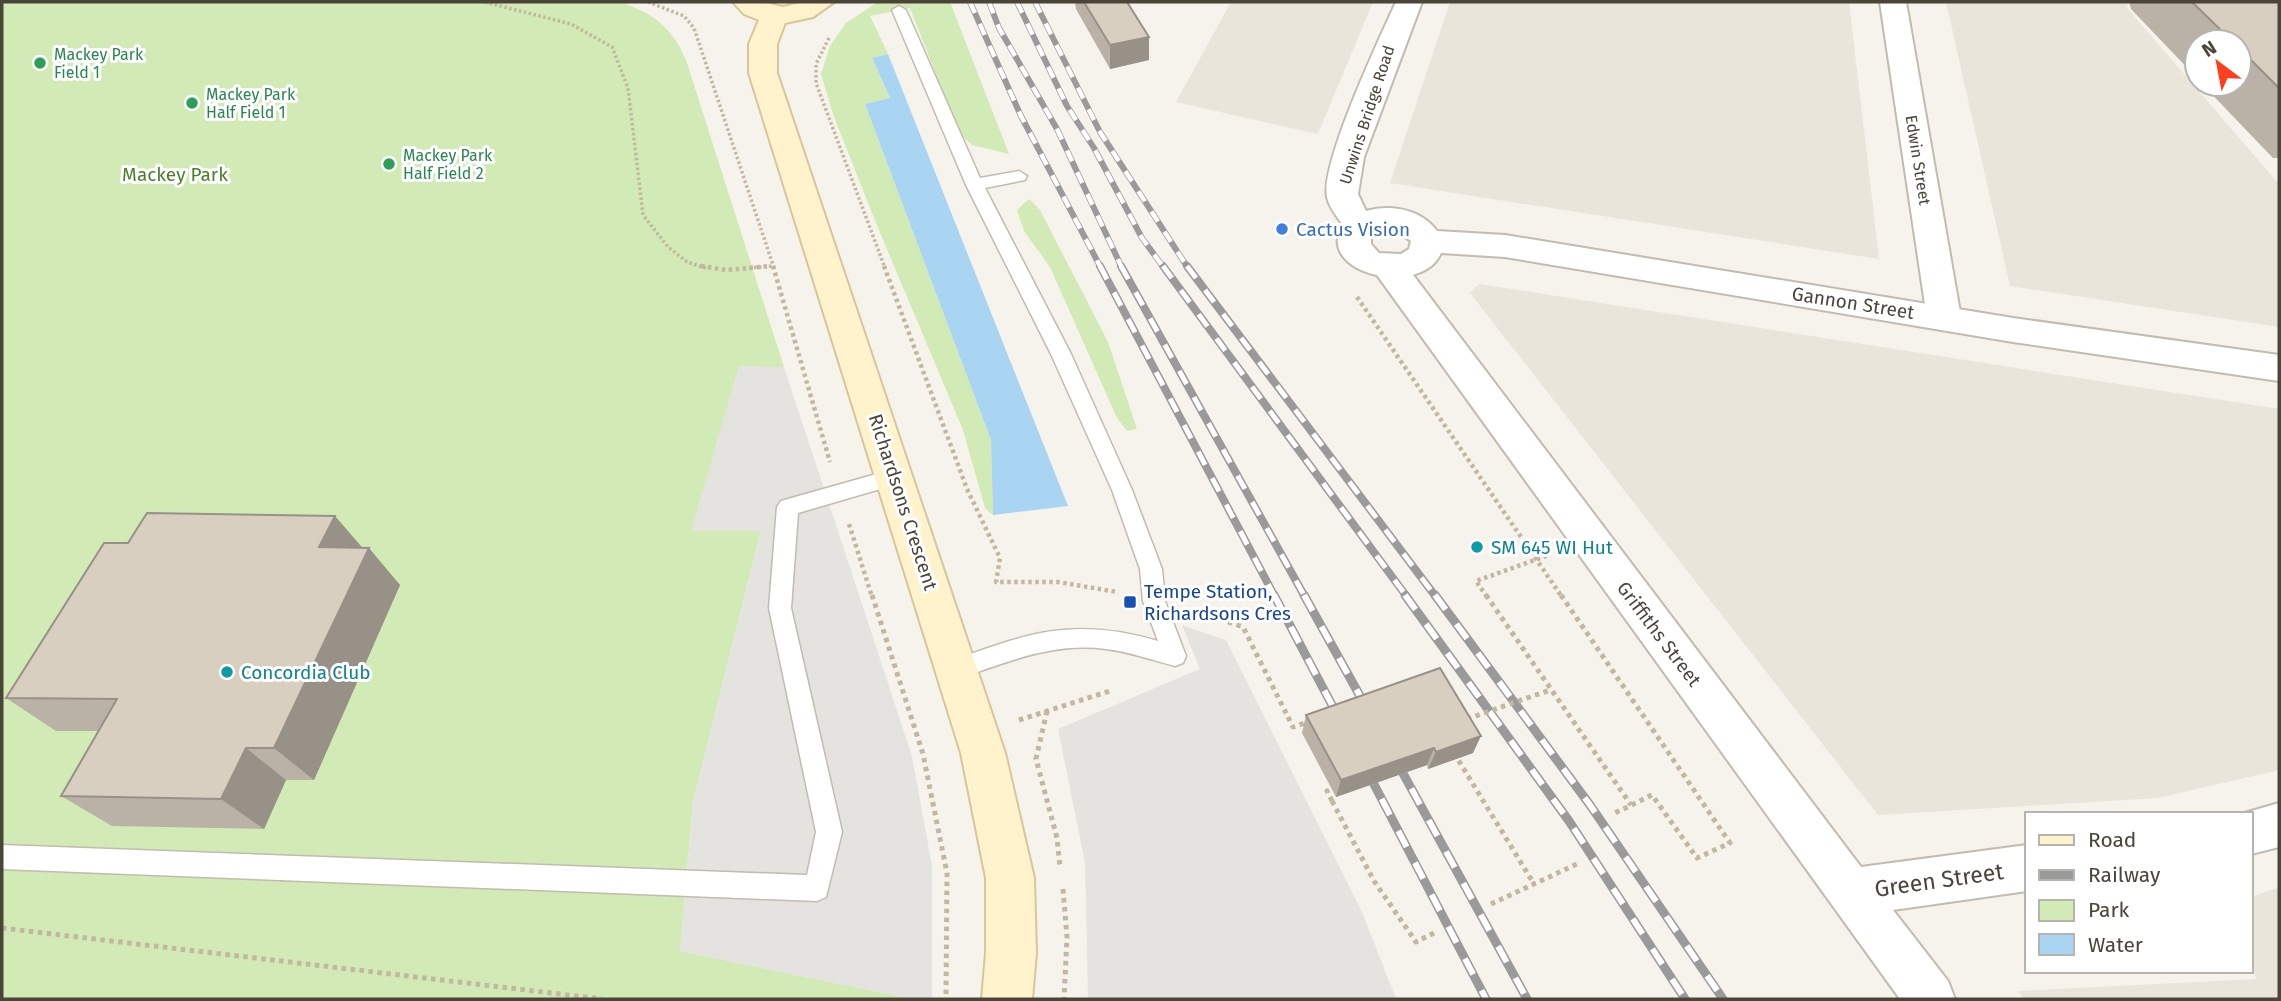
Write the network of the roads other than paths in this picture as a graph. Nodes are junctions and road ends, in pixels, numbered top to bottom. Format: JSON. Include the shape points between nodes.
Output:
{"nodes":[{"id":1,"x":821,"y":2,"type":"edge"},
{"id":2,"x":1409,"y":2,"type":"edge"},
{"id":3,"x":1893,"y":2,"type":"edge"},
{"id":4,"x":761,"y":8,"type":"edge"},
{"id":5,"x":899,"y":10,"type":"dead end"},
{"id":6,"x":1019,"y":176,"type":"dead end"},
{"id":7,"x":975,"y":185,"type":"junction"},
{"id":8,"x":1361,"y":226,"type":"junction"},
{"id":9,"x":1427,"y":241,"type":"junction"},
{"id":10,"x":1389,"y":267,"type":"junction"},
{"id":11,"x":1944,"y":318,"type":"junction"},
{"id":12,"x":2279,"y":368,"type":"edge"},
{"id":13,"x":894,"y":477,"type":"junction"},
{"id":14,"x":958,"y":669,"type":"junction"},
{"id":15,"x":2279,"y":825,"type":"edge"},
{"id":16,"x":2253,"y":832,"type":"edge"},
{"id":17,"x":2,"y":857,"type":"edge"},
{"id":18,"x":2025,"y":868,"type":"edge"},
{"id":19,"x":1851,"y":892,"type":"junction"},
{"id":20,"x":1007,"y":999,"type":"edge"},
{"id":21,"x":1930,"y":999,"type":"edge"}],
"edges":[{"from":1,"to":4,"type":"main road","via":[[804,11]]},
{"from":2,"to":8,"type":"street","name":"Unwins Bridge Road","via":[[1343,178],[1345,202]]},
{"from":3,"to":11,"type":"street","name":"Edwin Street"},
{"from":4,"to":13,"type":"main road","name":"Richardsons Crescent","via":[[764,73]]},
{"from":5,"to":7,"type":"lane"},
{"from":6,"to":7,"type":"lane"},
{"from":7,"to":14,"type":"lane","via":[[1061,355],[1122,490],[1151,569],[1154,601],[1175,656],[1102,638],[1063,637],[1020,645]]},
{"from":8,"to":9,"type":"street","via":[[1378,219],[1399,219],[1417,228]]},
{"from":8,"to":10,"type":"street","via":[[1353,239],[1360,254]]},
{"from":9,"to":10,"type":"street","via":[[1418,261]]},
{"from":9,"to":11,"type":"street","name":"Gannon Street","via":[[1505,246]]},
{"from":10,"to":19,"type":"street","name":"Griffiths Street"},
{"from":11,"to":12,"type":"street","name":"Gannon Street"},
{"from":13,"to":14,"type":"main road","name":"Richardsons Crescent"},
{"from":13,"to":17,"type":"lane","via":[[788,507],[780,608],[829,832],[817,888]]},
{"from":14,"to":20,"type":"main road","name":"Richardsons Crescent","via":[[986,764],[1010,878]]},
{"from":15,"to":16,"type":"street"},
{"from":18,"to":19,"type":"street","name":"Green Street"},
{"from":19,"to":21,"type":"street","name":"Griffiths Street"}]}
